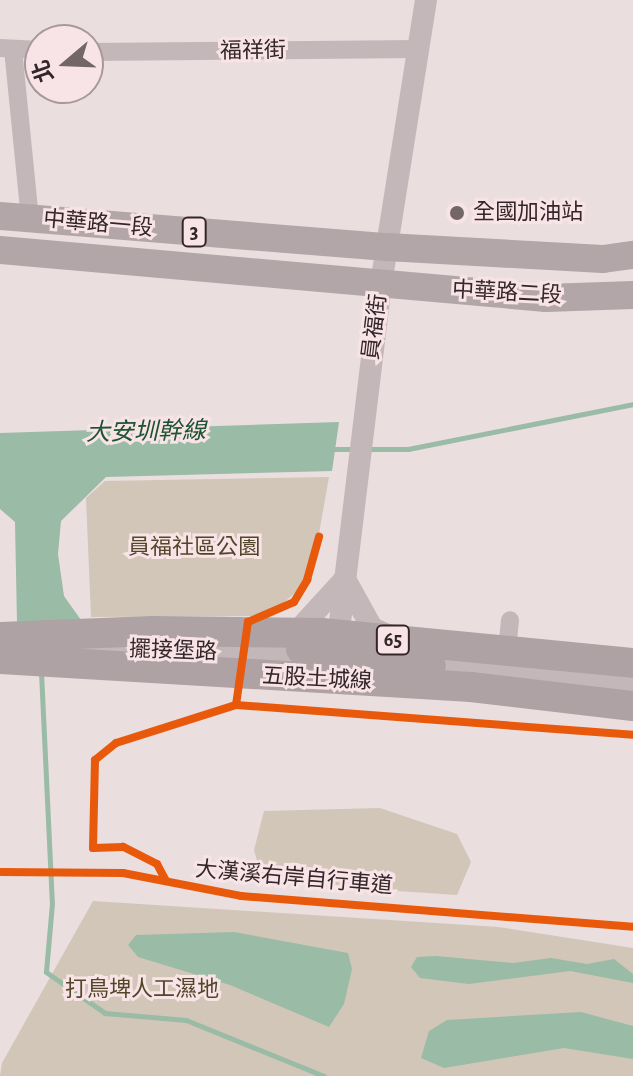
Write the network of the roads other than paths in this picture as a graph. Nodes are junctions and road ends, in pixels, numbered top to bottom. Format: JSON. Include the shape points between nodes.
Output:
{"nodes":[{"id":1,"x":426,"y":0,"type":"edge"},
{"id":2,"x":7,"y":49,"type":"edge"},
{"id":3,"x":418,"y":49,"type":"junction"},
{"id":4,"x":104,"y":52,"type":"edge"},
{"id":5,"x":0,"y":216,"type":"edge"},
{"id":6,"x":30,"y":218,"type":"junction"},
{"id":7,"x":387,"y":247,"type":"junction"},
{"id":8,"x":0,"y":250,"type":"edge"},
{"id":9,"x":633,"y":255,"type":"edge"},
{"id":10,"x":381,"y":284,"type":"junction"},
{"id":11,"x":633,"y":295,"type":"edge"},
{"id":12,"x":345,"y":579,"type":"junction"},
{"id":13,"x":510,"y":620,"type":"dead end"},
{"id":14,"x":152,"y":631,"type":"junction"},
{"id":15,"x":0,"y":637,"type":"edge"},
{"id":16,"x":0,"y":648,"type":"edge"},
{"id":17,"x":267,"y":653,"type":"junction"},
{"id":18,"x":343,"y":657,"type":"junction"},
{"id":19,"x":0,"y":659,"type":"edge"},
{"id":20,"x":426,"y":659,"type":"junction"},
{"id":21,"x":633,"y":663,"type":"edge"},
{"id":22,"x":158,"y":665,"type":"junction"},
{"id":23,"x":506,"y":667,"type":"junction"},
{"id":24,"x":633,"y":684,"type":"edge"},
{"id":25,"x":633,"y":706,"type":"edge"}],
"edges":[{"from":1,"to":3,"type":"street","name":"員福街"},
{"from":2,"to":6,"type":"street"},
{"from":3,"to":4,"type":"street","name":"福祥街"},
{"from":3,"to":7,"type":"street","name":"員福街"},
{"from":5,"to":6,"type":"main road","name":"中華路一段","number":"3"},
{"from":6,"to":7,"type":"main road","name":"中華路一段","number":"3"},
{"from":7,"to":9,"type":"main road","name":"中華路二段","number":"3","via":[[603,259]]},
{"from":7,"to":10,"type":"street","name":"員福街"},
{"from":8,"to":10,"type":"main road","name":"中華路一段","number":"3"},
{"from":10,"to":11,"type":"main road","name":"中華路二段","number":"3","via":[[546,298]]},
{"from":10,"to":12,"type":"street","name":"員福街"},
{"from":12,"to":17,"type":"street","via":[[316,616]]},
{"from":12,"to":18,"type":"street","name":"員福街"},
{"from":12,"to":20,"type":"street","via":[[372,628]]},
{"from":13,"to":23,"type":"street"},
{"from":14,"to":15,"type":"highway","name":"五股土城線","number":"65"},
{"from":14,"to":18,"type":"highway","bridge":true},
{"from":14,"to":21,"type":"highway","name":"五股土城線","number":"65","bridge":true,"via":[[322,633]]},
{"from":16,"to":17,"type":"street","name":"擺接堡路"},
{"from":17,"to":18,"type":"street","name":"擺接堡路"},
{"from":18,"to":20,"type":"street","name":"擺接堡路"},
{"from":18,"to":22,"type":"highway","bridge":true,"via":[[224,658]]},
{"from":18,"to":24,"type":"highway"},
{"from":19,"to":22,"type":"highway","name":"五股土城線","number":"65"},
{"from":20,"to":23,"type":"street","name":"擺接堡路"},
{"from":22,"to":25,"type":"highway","name":"五股土城線","number":"65","via":[[471,687]]},
{"from":23,"to":24,"type":"street","name":"擺接堡路"}]}
